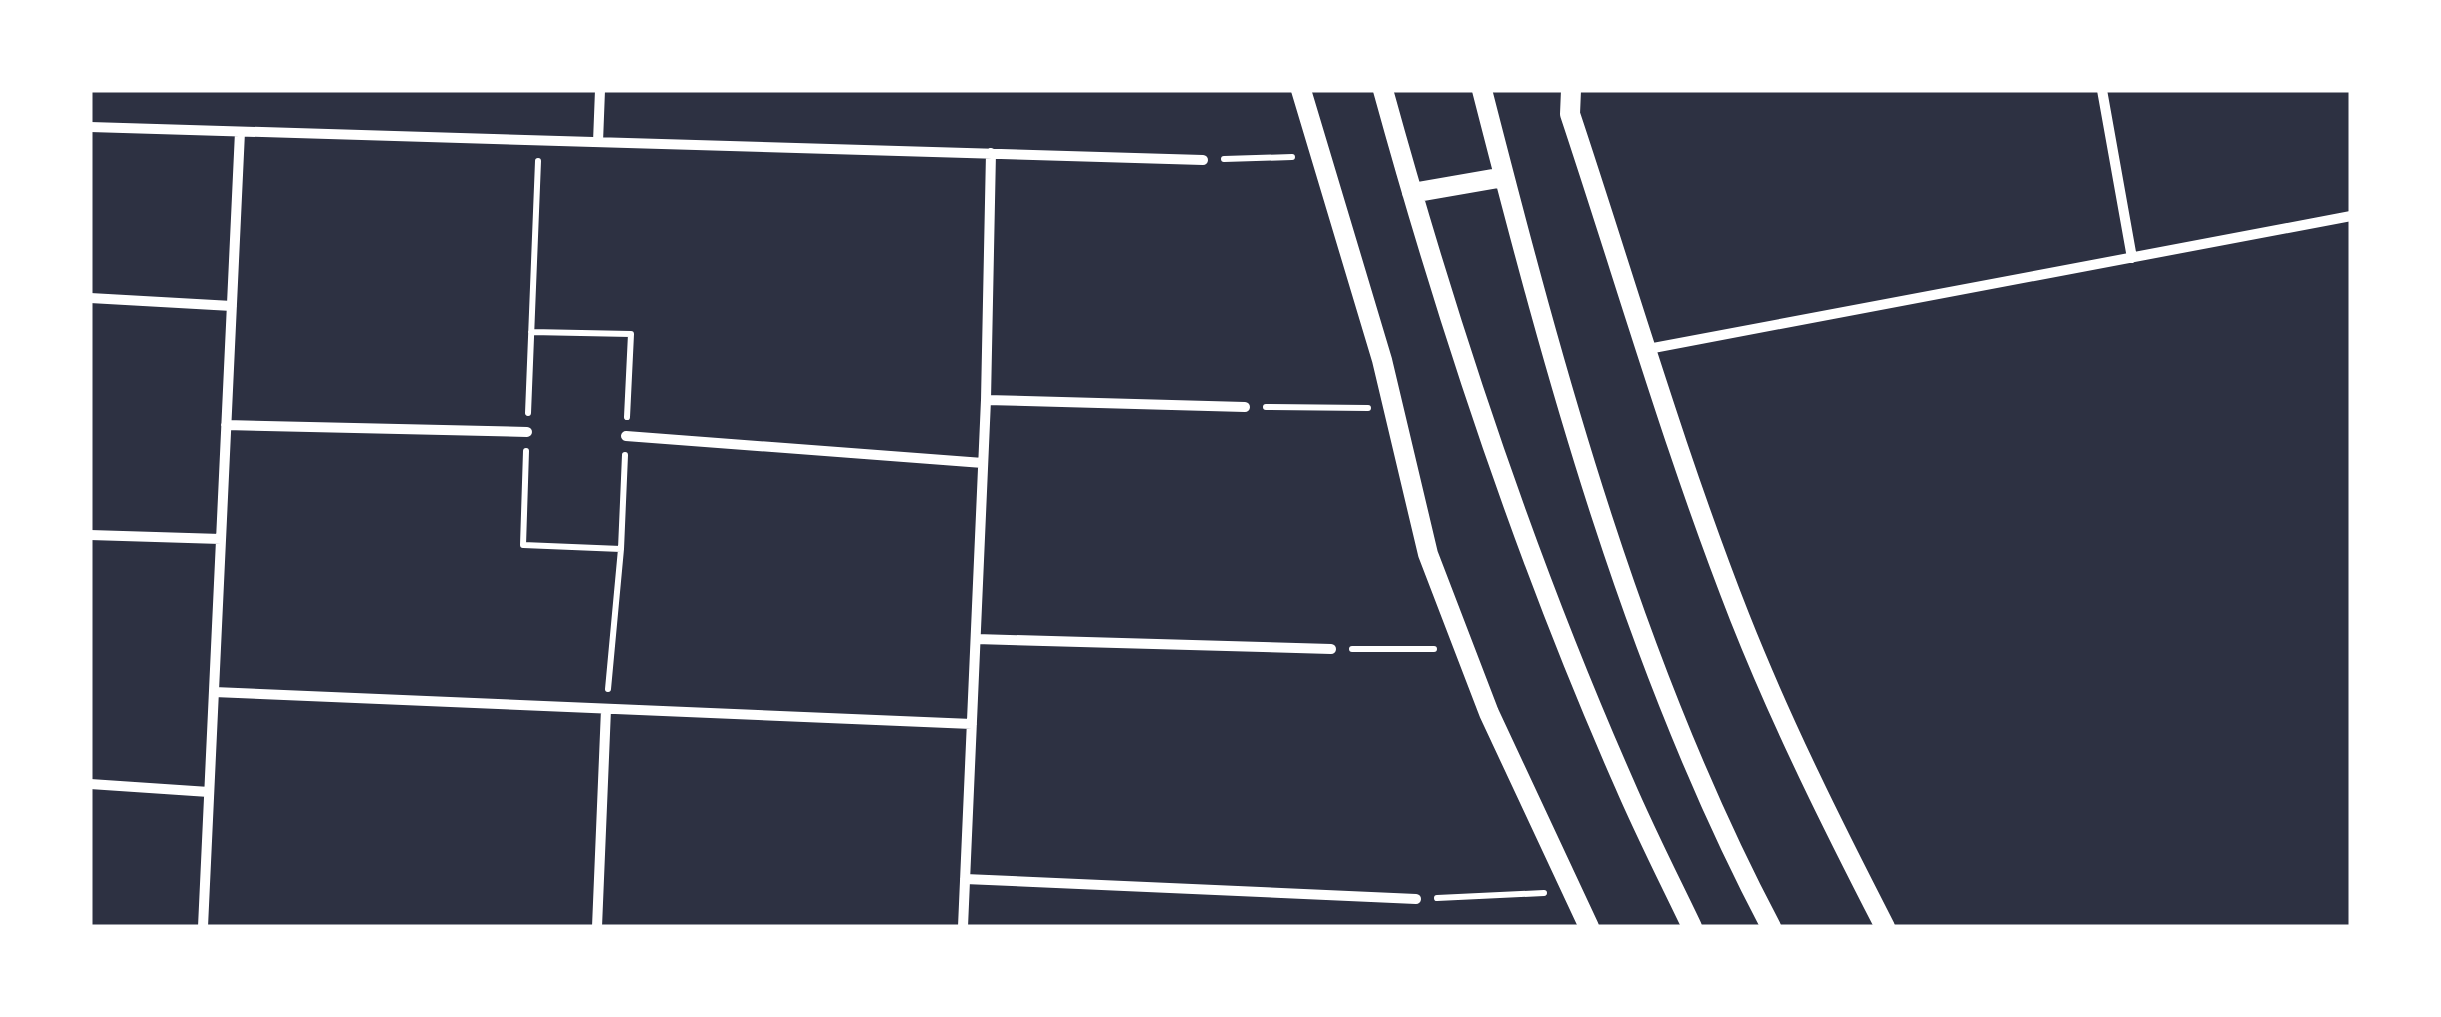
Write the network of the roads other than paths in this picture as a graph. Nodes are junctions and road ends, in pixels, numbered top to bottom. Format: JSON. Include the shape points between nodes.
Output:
{"nodes":[{"id":1,"x":600,"y":90,"type":"edge"},
{"id":2,"x":1300,"y":90,"type":"edge"},
{"id":3,"x":1385,"y":90,"type":"edge"},
{"id":4,"x":1482,"y":90,"type":"edge"},
{"id":5,"x":1559,"y":90,"type":"edge"},
{"id":6,"x":1571,"y":90,"type":"edge"},
{"id":7,"x":2102,"y":90,"type":"edge"},
{"id":8,"x":1570,"y":114,"type":"junction"},
{"id":9,"x":90,"y":127,"type":"edge"},
{"id":10,"x":240,"y":132,"type":"junction"},
{"id":11,"x":598,"y":142,"type":"junction"},
{"id":12,"x":992,"y":153,"type":"junction"},
{"id":13,"x":1203,"y":160,"type":"road end"},
{"id":14,"x":1504,"y":176,"type":"junction"},
{"id":15,"x":1412,"y":193,"type":"junction"},
{"id":16,"x":2351,"y":216,"type":"edge"},
{"id":17,"x":2132,"y":258,"type":"junction"},
{"id":18,"x":90,"y":298,"type":"edge"},
{"id":19,"x":232,"y":306,"type":"junction"},
{"id":20,"x":1648,"y":349,"type":"junction"},
{"id":21,"x":986,"y":400,"type":"junction"},
{"id":22,"x":1245,"y":407,"type":"road end"},
{"id":23,"x":226,"y":425,"type":"junction"},
{"id":24,"x":527,"y":432,"type":"road end"},
{"id":25,"x":626,"y":436,"type":"road end"},
{"id":26,"x":983,"y":463,"type":"junction"},
{"id":27,"x":90,"y":535,"type":"edge"},
{"id":28,"x":221,"y":539,"type":"junction"},
{"id":29,"x":976,"y":638,"type":"junction"},
{"id":30,"x":1330,"y":648,"type":"road end"},
{"id":31,"x":214,"y":692,"type":"junction"},
{"id":32,"x":606,"y":708,"type":"junction"},
{"id":33,"x":972,"y":724,"type":"junction"},
{"id":34,"x":90,"y":784,"type":"edge"},
{"id":35,"x":209,"y":792,"type":"junction"},
{"id":36,"x":965,"y":879,"type":"junction"},
{"id":37,"x":1416,"y":899,"type":"road end"},
{"id":38,"x":203,"y":927,"type":"edge"},
{"id":39,"x":596,"y":927,"type":"edge"},
{"id":40,"x":963,"y":927,"type":"edge"},
{"id":41,"x":1589,"y":927,"type":"edge"},
{"id":42,"x":1692,"y":927,"type":"edge"},
{"id":43,"x":1771,"y":927,"type":"edge"},
{"id":44,"x":1885,"y":927,"type":"edge"}],
"edges":[{"from":1,"to":11,"type":"street"},
{"from":2,"to":41,"type":"main road","via":[[1393,408],[1428,554],[1489,713]]},
{"from":3,"to":15,"type":"main road"},
{"from":4,"to":14,"type":"main road"},
{"from":5,"to":8,"type":"main road"},
{"from":6,"to":8,"type":"main road"},
{"from":7,"to":17,"type":"street"},
{"from":8,"to":20,"type":"main road"},
{"from":9,"to":10,"type":"street"},
{"from":10,"to":11,"type":"street"},
{"from":10,"to":19,"type":"street"},
{"from":11,"to":12,"type":"street"},
{"from":12,"to":13,"type":"street"},
{"from":12,"to":21,"type":"street"},
{"from":14,"to":15,"type":"main road"},
{"from":14,"to":43,"type":"main road","via":[[1618,568],[1680,728]]},
{"from":15,"to":42,"type":"main road","via":[[1498,467],[1624,784]]},
{"from":16,"to":17,"type":"street"},
{"from":17,"to":20,"type":"street"},
{"from":18,"to":19,"type":"street"},
{"from":19,"to":23,"type":"street"},
{"from":20,"to":44,"type":"main road","via":[[1741,619]]},
{"from":21,"to":22,"type":"street"},
{"from":21,"to":26,"type":"street"},
{"from":23,"to":24,"type":"street"},
{"from":23,"to":28,"type":"street"},
{"from":25,"to":26,"type":"street"},
{"from":26,"to":29,"type":"street"},
{"from":27,"to":28,"type":"street"},
{"from":28,"to":31,"type":"street"},
{"from":29,"to":30,"type":"street"},
{"from":29,"to":33,"type":"street"},
{"from":31,"to":32,"type":"street"},
{"from":31,"to":35,"type":"street"},
{"from":32,"to":33,"type":"street"},
{"from":32,"to":39,"type":"street"},
{"from":33,"to":36,"type":"street"},
{"from":34,"to":35,"type":"street"},
{"from":35,"to":38,"type":"street"},
{"from":36,"to":37,"type":"street"},
{"from":36,"to":40,"type":"street"}]}
